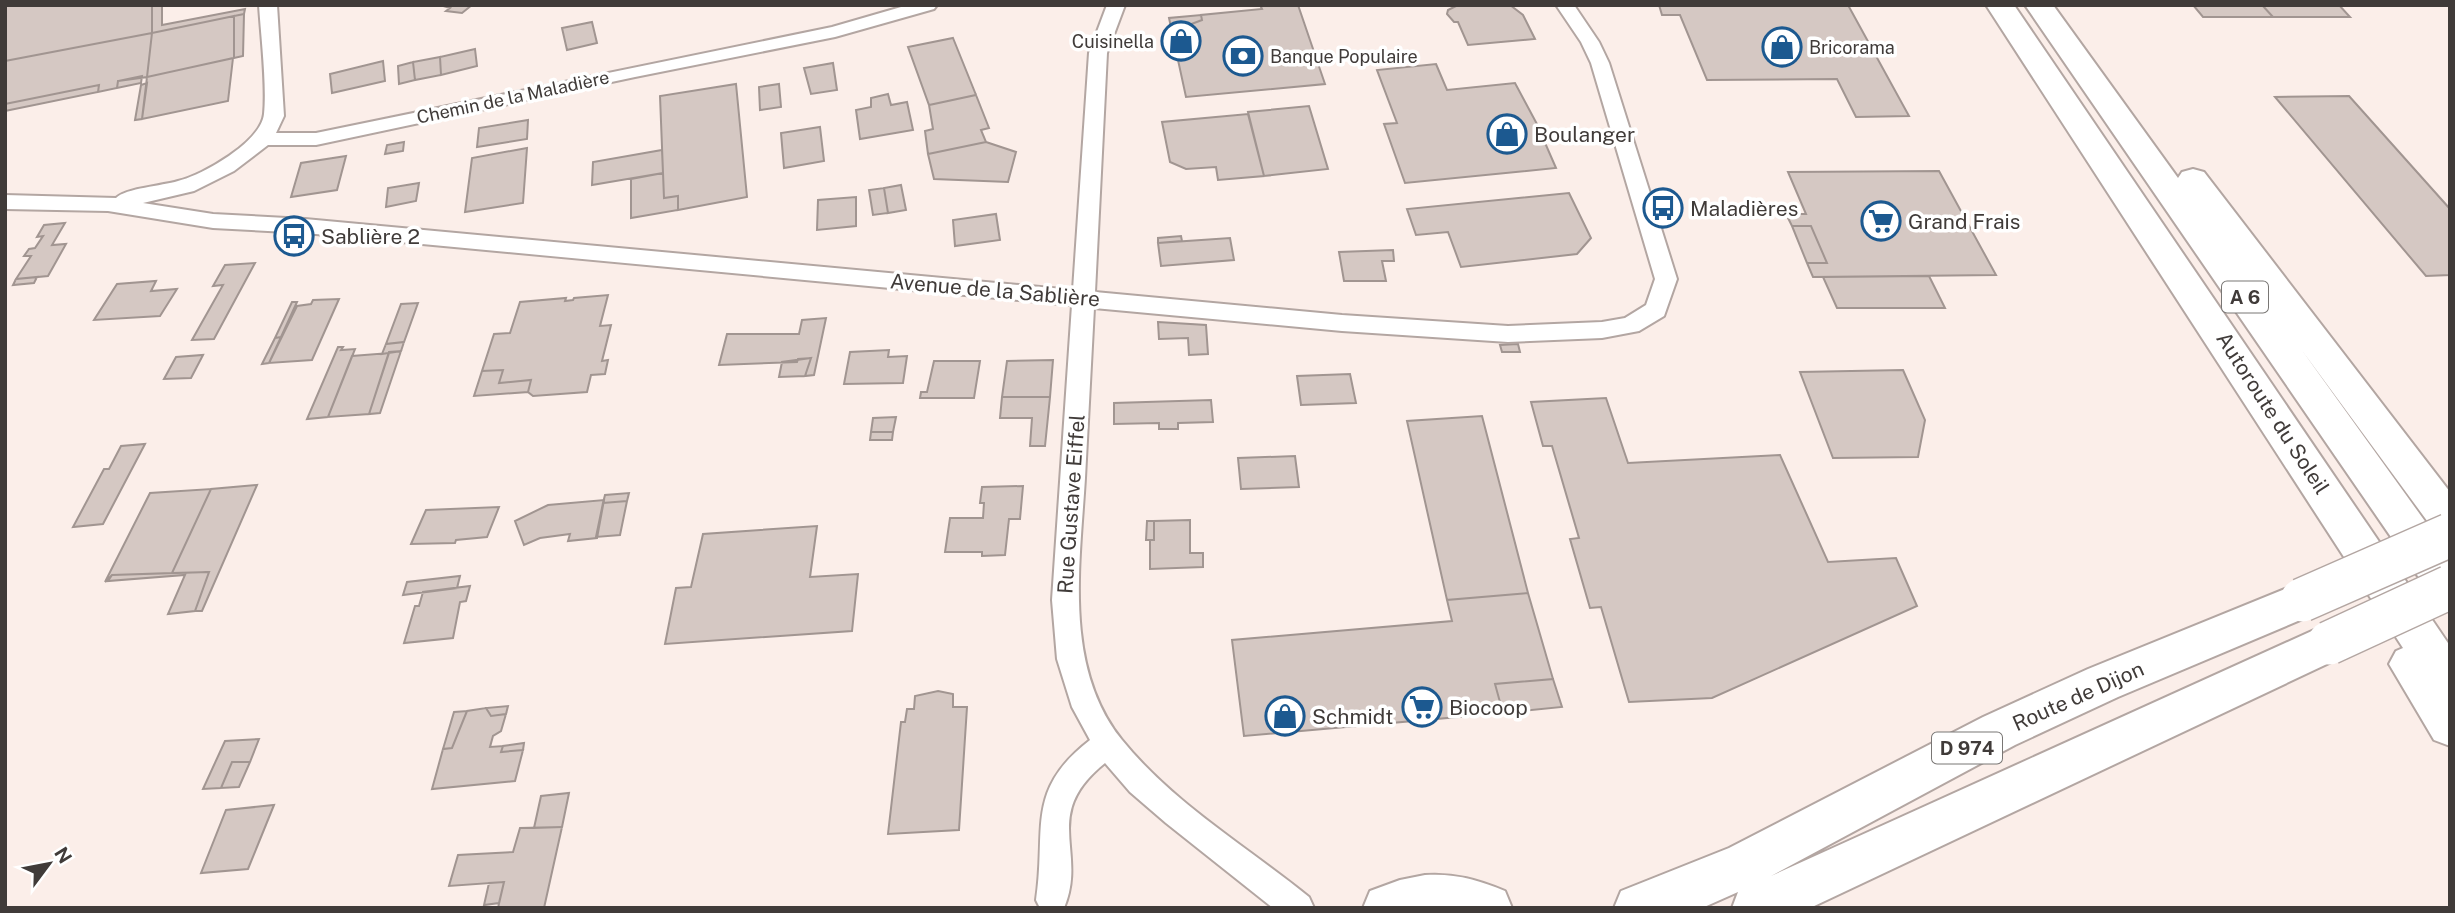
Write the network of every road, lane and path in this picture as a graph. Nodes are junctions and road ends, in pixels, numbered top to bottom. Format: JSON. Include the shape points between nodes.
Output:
{"nodes":[{"id":1,"x":268,"y":5,"type":"edge"},
{"id":2,"x":928,"y":5,"type":"edge"},
{"id":3,"x":1116,"y":5,"type":"edge"},
{"id":4,"x":1565,"y":5,"type":"edge"},
{"id":5,"x":2000,"y":5,"type":"edge"},
{"id":6,"x":2039,"y":5,"type":"edge"},
{"id":7,"x":2065,"y":5,"type":"edge"},
{"id":8,"x":263,"y":139,"type":"junction"},
{"id":9,"x":5,"y":202,"type":"edge"},
{"id":10,"x":108,"y":204,"type":"junction"},
{"id":11,"x":1084,"y":299,"type":"junction"},
{"id":12,"x":2276,"y":418,"type":"junction"},
{"id":13,"x":2450,"y":523,"type":"edge"},
{"id":14,"x":2450,"y":535,"type":"edge"},
{"id":15,"x":2450,"y":588,"type":"edge"},
{"id":16,"x":2450,"y":683,"type":"edge"},
{"id":17,"x":2450,"y":726,"type":"edge"},
{"id":18,"x":1107,"y":744,"type":"junction"},
{"id":19,"x":1052,"y":900,"type":"dead end"},
{"id":20,"x":1298,"y":908,"type":"edge"},
{"id":21,"x":1387,"y":908,"type":"edge"},
{"id":22,"x":1488,"y":908,"type":"edge"},
{"id":23,"x":1638,"y":908,"type":"edge"},
{"id":24,"x":1756,"y":908,"type":"edge"}],
"edges":[{"from":1,"to":8,"type":"street","via":[[274,116]]},
{"from":2,"to":8,"type":"street","name":"Chemin de la Maladière","via":[[835,32],[316,139]]},
{"from":3,"to":11,"type":"street","name":"Rue Gustave Eiffel","via":[[1098,53]]},
{"from":4,"to":11,"type":"street","name":"Avenue de la Sablière","via":[[1600,63],[1666,279],[1656,310],[1644,318],[1602,330],[1508,334]]},
{"from":5,"to":12,"type":"main road","name":"Autoroute du Soleil","number":"A 6"},
{"from":6,"to":15,"type":"main road","name":"Autoroute du Soleil","number":"A 6"},
{"from":7,"to":13,"type":"main road"},
{"from":8,"to":10,"type":"street","via":[[228,166],[187,186]]},
{"from":9,"to":10,"type":"street","name":"Avenue de la Sablière"},
{"from":10,"to":11,"type":"street","name":"Avenue de la Sablière","via":[[213,221]]},
{"from":11,"to":18,"type":"street","name":"Rue Gustave Eiffel","via":[[1065,634],[1085,707]]},
{"from":12,"to":16,"type":"main road","name":"Autoroute du Soleil","number":"A 6"},
{"from":12,"to":17,"type":"main road","via":[[2283,456]]},
{"from":14,"to":23,"type":"main road","name":"Route de Dijon","number":"D 974","bridge":true,"via":[[2103,683],[1746,864]]},
{"from":15,"to":24,"type":"main road","number":"D 974","bridge":true},
{"from":18,"to":19,"type":"street","via":[[1066,782],[1055,812]]},
{"from":18,"to":20,"type":"street","name":"Rue Gustave Eiffel","via":[[1129,773],[1170,811]]},
{"from":21,"to":22,"type":"main road","via":[[1413,899],[1442,897]]}]}
